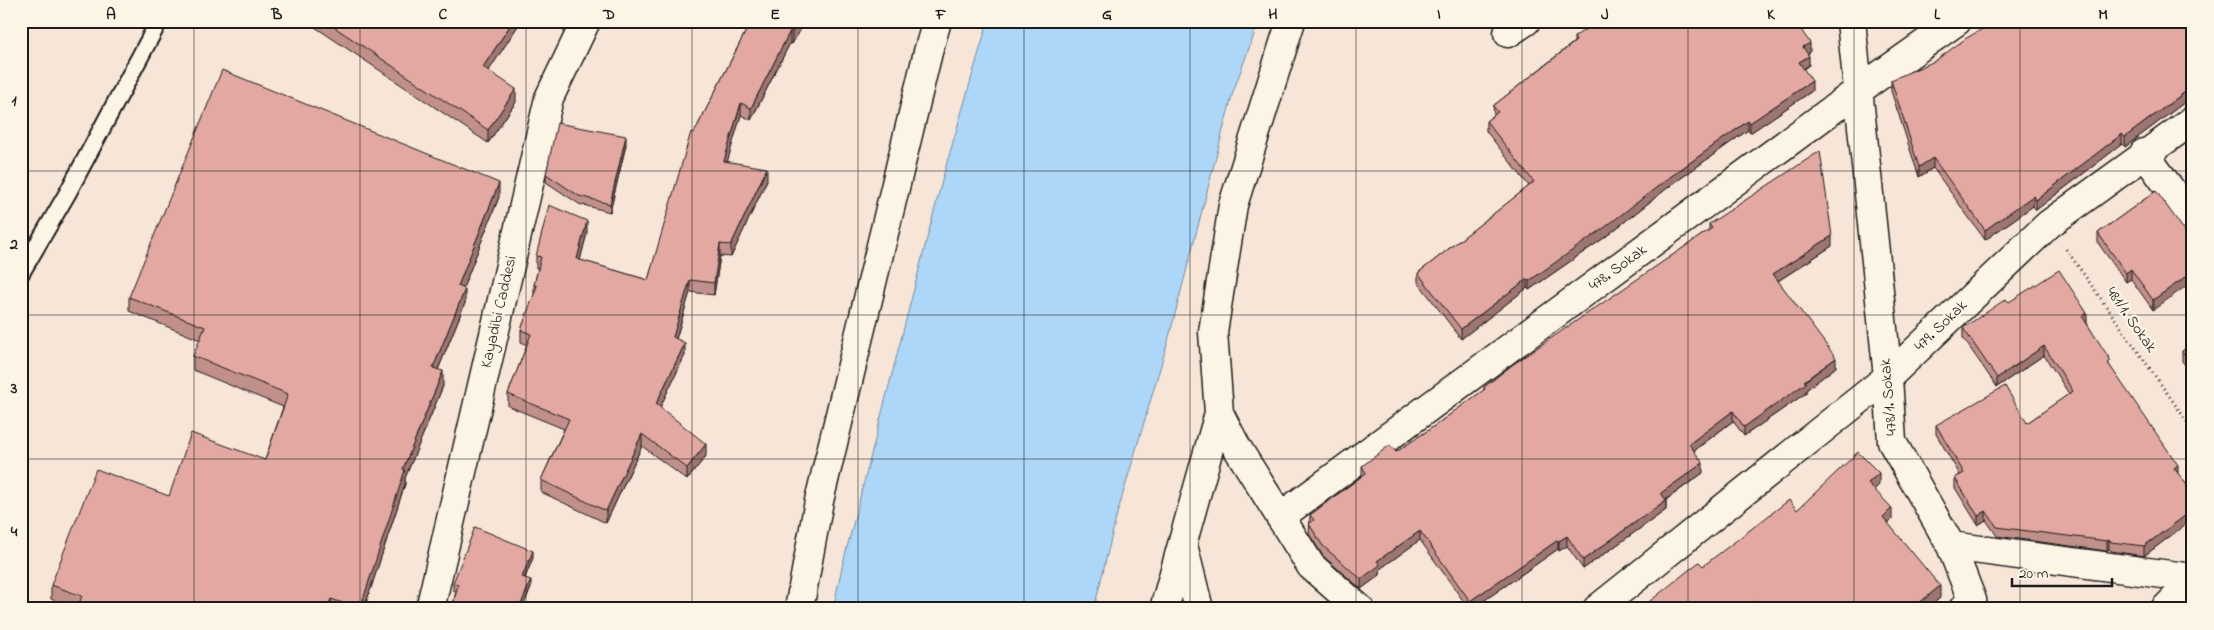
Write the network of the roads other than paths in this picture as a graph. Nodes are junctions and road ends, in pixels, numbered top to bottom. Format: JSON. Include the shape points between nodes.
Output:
{"nodes":[{"id":1,"x":159,"y":21,"type":"edge"},
{"id":2,"x":586,"y":21,"type":"edge"},
{"id":3,"x":937,"y":21,"type":"edge"},
{"id":4,"x":1291,"y":21,"type":"edge"},
{"id":5,"x":1851,"y":21,"type":"edge"},
{"id":6,"x":1957,"y":21,"type":"edge"},
{"id":7,"x":1859,"y":90,"type":"junction"},
{"id":8,"x":2193,"y":120,"type":"edge"},
{"id":9,"x":2144,"y":153,"type":"junction"},
{"id":10,"x":2193,"y":220,"type":"edge"},
{"id":11,"x":21,"y":273,"type":"edge"},
{"id":12,"x":1888,"y":377,"type":"junction"},
{"id":13,"x":1219,"y":413,"type":"junction"},
{"id":14,"x":1280,"y":517,"type":"junction"},
{"id":15,"x":1183,"y":542,"type":"junction"},
{"id":16,"x":1951,"y":546,"type":"junction"},
{"id":17,"x":2193,"y":579,"type":"edge"},
{"id":18,"x":430,"y":609,"type":"edge"},
{"id":19,"x":799,"y":609,"type":"edge"},
{"id":20,"x":1164,"y":609,"type":"edge"},
{"id":21,"x":1199,"y":609,"type":"edge"},
{"id":22,"x":1360,"y":609,"type":"edge"},
{"id":23,"x":1597,"y":609,"type":"edge"},
{"id":24,"x":1963,"y":609,"type":"edge"},
{"id":25,"x":2166,"y":609,"type":"edge"}],
"edges":[{"from":1,"to":11,"type":"lane"},
{"from":2,"to":18,"type":"street","name":"Kayadibi Caddesi","via":[[549,98]]},
{"from":3,"to":19,"type":"street","via":[[819,501]]},
{"from":4,"to":13,"type":"street","via":[[1233,205],[1214,332]]},
{"from":5,"to":7,"type":"street","name":"478/1. Sokak"},
{"from":6,"to":7,"type":"street","name":"478. Sokak"},
{"from":7,"to":12,"type":"street","name":"478/1. Sokak"},
{"from":7,"to":14,"type":"street","name":"478. Sokak"},
{"from":8,"to":9,"type":"street","name":"479. Sokak"},
{"from":9,"to":10,"type":"street"},
{"from":9,"to":12,"type":"street","name":"479. Sokak","via":[[2049,224]]},
{"from":12,"to":16,"type":"street","name":"478/1. Sokak","via":[[1892,442]]},
{"from":12,"to":23,"type":"street","name":"479. Sokak"},
{"from":13,"to":14,"type":"street"},
{"from":13,"to":15,"type":"street"},
{"from":14,"to":22,"type":"street","via":[[1311,566]]},
{"from":15,"to":20,"type":"street"},
{"from":15,"to":21,"type":"street"},
{"from":16,"to":17,"type":"street"},
{"from":16,"to":24,"type":"street","name":"478/1. Sokak","via":[[1972,600]]},
{"from":17,"to":25,"type":"street"}]}
